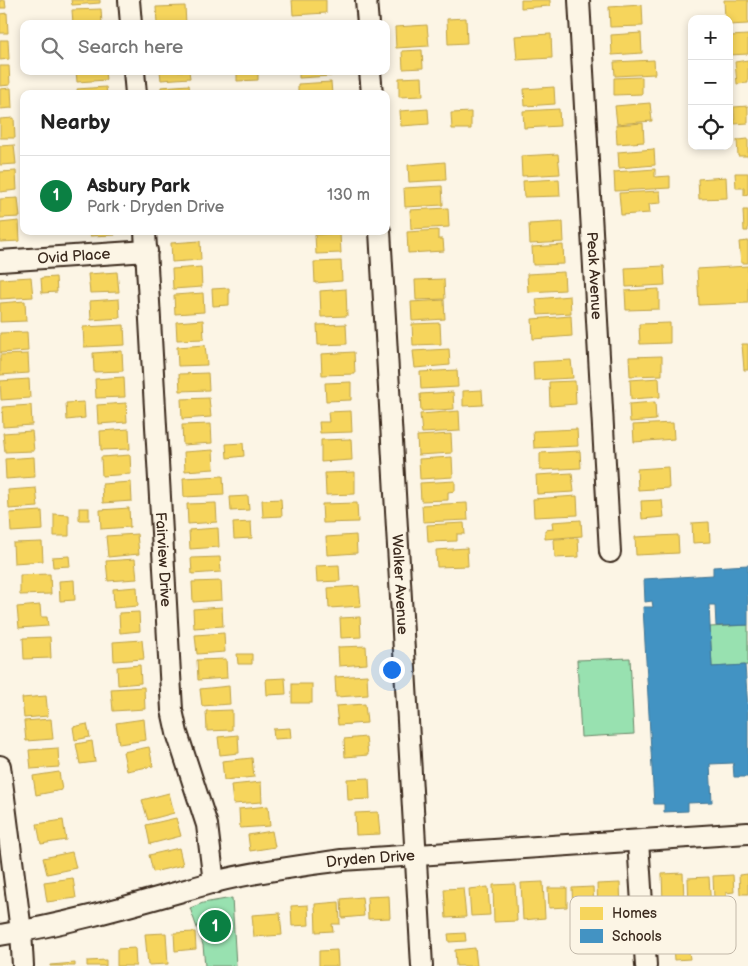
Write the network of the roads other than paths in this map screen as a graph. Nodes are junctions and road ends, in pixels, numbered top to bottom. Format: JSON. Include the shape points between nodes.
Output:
{"nodes":[{"id":1,"x":129,"y":0,"type":"edge"},
{"id":2,"x":366,"y":0,"type":"edge"},
{"id":3,"x":579,"y":0,"type":"edge"},
{"id":4,"x":131,"y":20,"type":"edge"},
{"id":5,"x":368,"y":20,"type":"edge"},
{"id":6,"x":134,"y":75,"type":"edge"},
{"id":7,"x":370,"y":75,"type":"edge"},
{"id":8,"x":136,"y":90,"type":"edge"},
{"id":9,"x":372,"y":90,"type":"edge"},
{"id":10,"x":145,"y":235,"type":"edge"},
{"id":11,"x":380,"y":235,"type":"edge"},
{"id":12,"x":147,"y":251,"type":"junction"},
{"id":13,"x":0,"y":260,"type":"edge"},
{"id":14,"x":610,"y":552,"type":"dead end"},
{"id":15,"x":0,"y":766,"type":"edge"},
{"id":16,"x":748,"y":833,"type":"edge"},
{"id":17,"x":638,"y":841,"type":"junction"},
{"id":18,"x":416,"y":856,"type":"junction"},
{"id":19,"x":214,"y":883,"type":"junction"},
{"id":20,"x":642,"y":896,"type":"edge"},
{"id":21,"x":21,"y":932,"type":"junction"},
{"id":22,"x":0,"y":935,"type":"edge"},
{"id":23,"x":23,"y":966,"type":"edge"},
{"id":24,"x":422,"y":966,"type":"edge"}],
"edges":[{"from":1,"to":4,"type":"street"},
{"from":2,"to":5,"type":"street"},
{"from":3,"to":14,"type":"street","name":"Peak Avenue"},
{"from":6,"to":8,"type":"street"},
{"from":7,"to":9,"type":"street"},
{"from":10,"to":12,"type":"street","name":"Fairview Drive"},
{"from":11,"to":18,"type":"street","name":"Walker Avenue"},
{"from":12,"to":13,"type":"street","name":"Ovid Place"},
{"from":12,"to":19,"type":"street","name":"Fairview Drive","via":[[172,710],[207,825]]},
{"from":15,"to":21,"type":"street"},
{"from":16,"to":17,"type":"street","name":"Dryden Drive"},
{"from":17,"to":18,"type":"street","name":"Dryden Drive"},
{"from":17,"to":20,"type":"street"},
{"from":18,"to":19,"type":"street","name":"Dryden Drive","via":[[312,864]]},
{"from":18,"to":24,"type":"street","name":"Walker Avenue"},
{"from":19,"to":21,"type":"street","name":"Dryden Drive"},
{"from":21,"to":22,"type":"street","name":"Dryden Drive"},
{"from":21,"to":23,"type":"street"}]}
